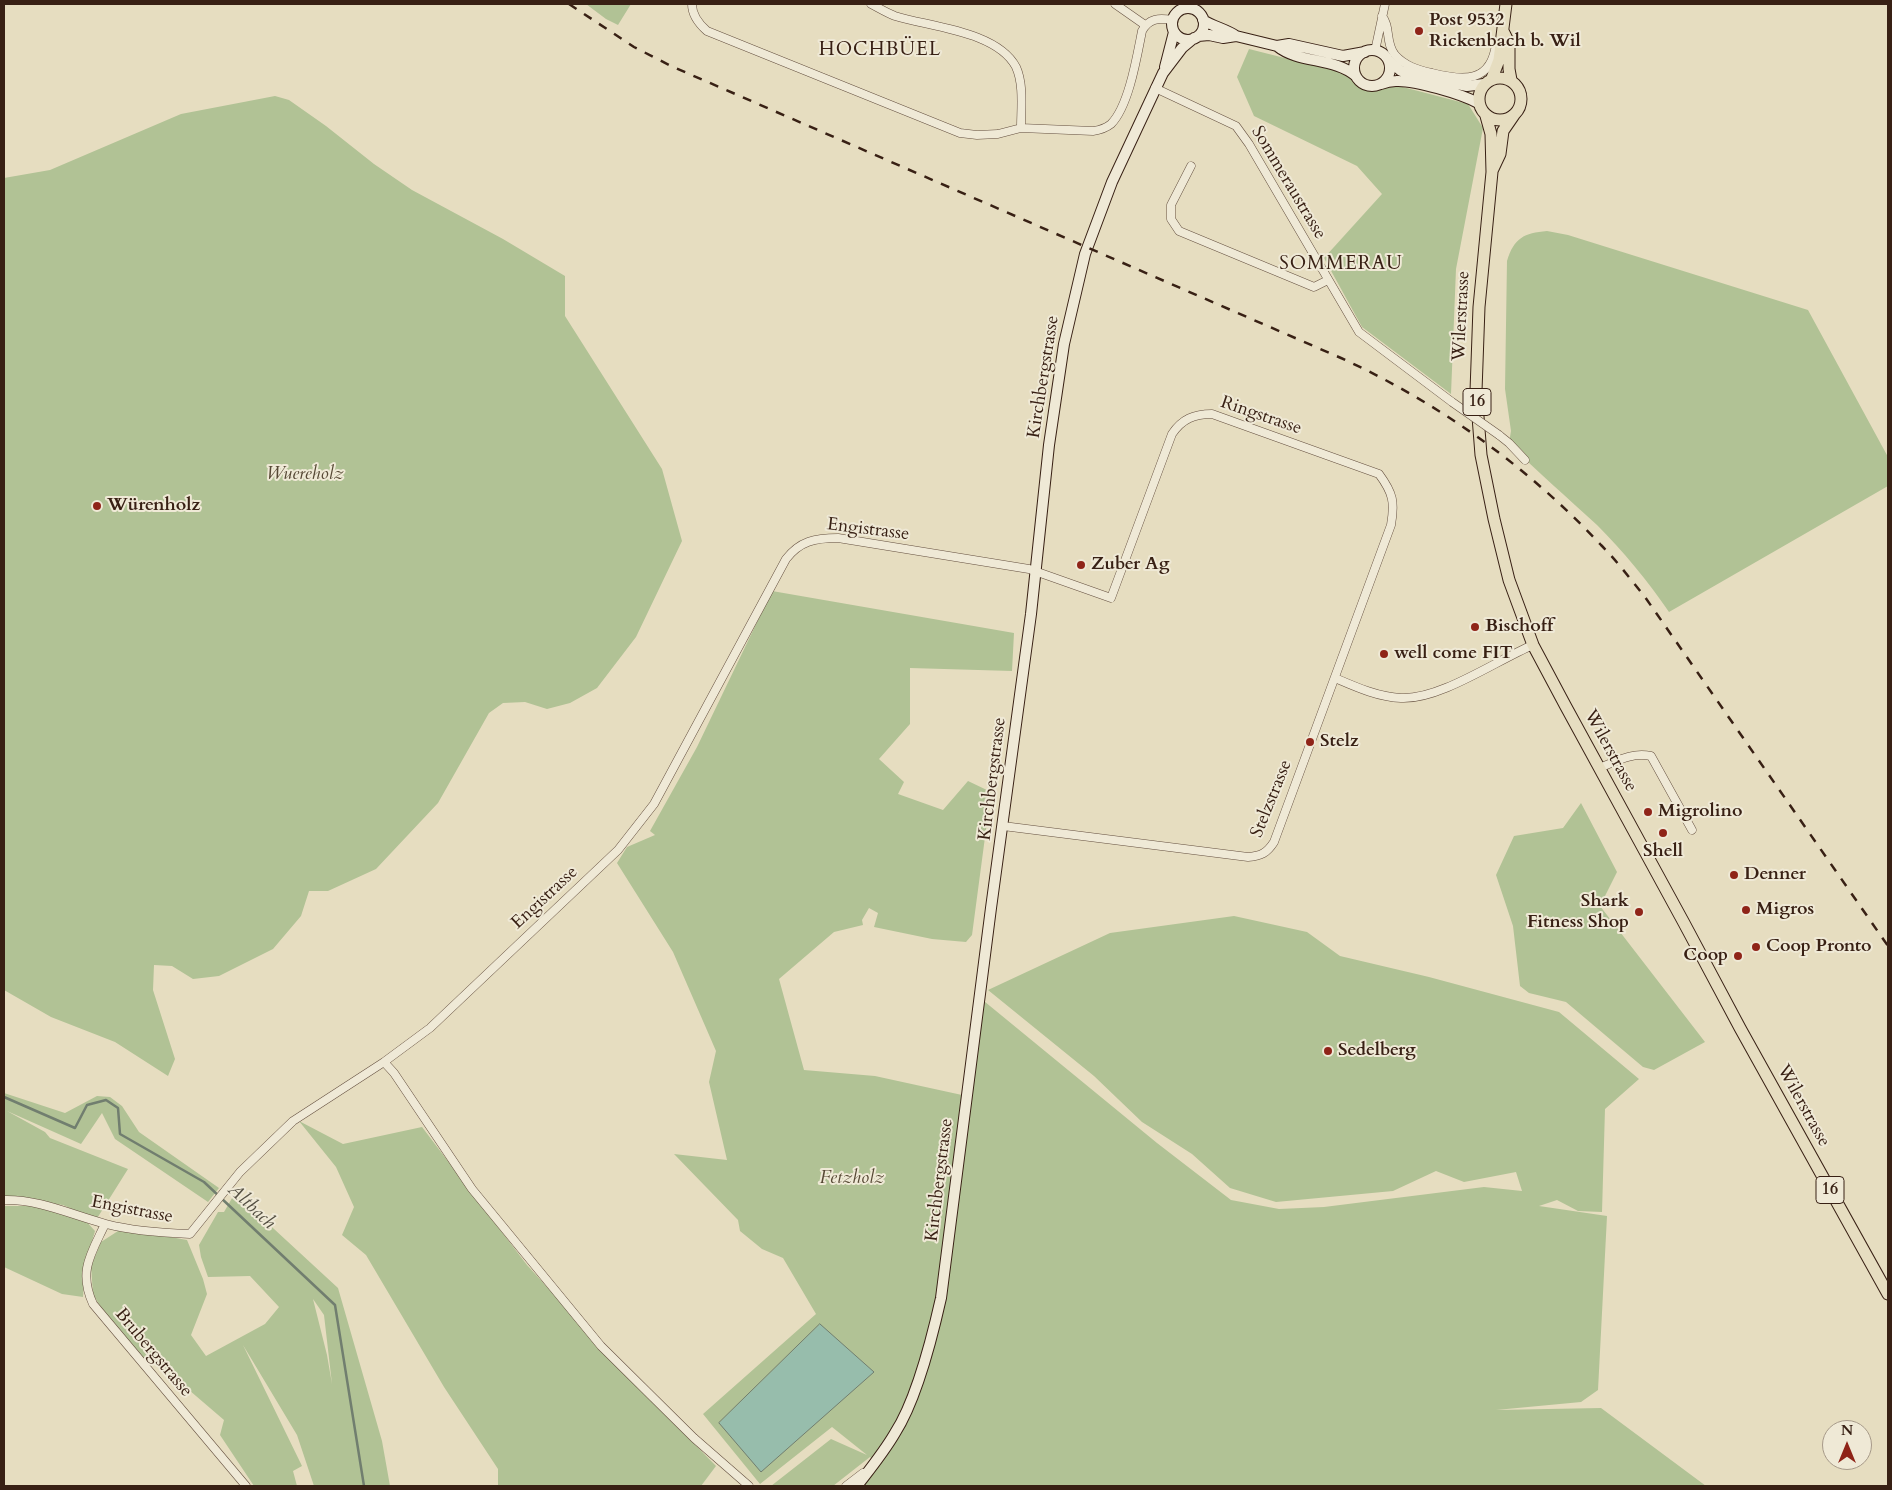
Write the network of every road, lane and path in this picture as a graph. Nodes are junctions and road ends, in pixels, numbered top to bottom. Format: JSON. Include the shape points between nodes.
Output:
{"nodes":[{"id":1,"x":692,"y":4,"type":"edge"},
{"id":2,"x":871,"y":4,"type":"edge"},
{"id":3,"x":1115,"y":4,"type":"edge"},
{"id":4,"x":1385,"y":4,"type":"edge"},
{"id":5,"x":1506,"y":4,"type":"edge"},
{"id":6,"x":1194,"y":7,"type":"edge"},
{"id":7,"x":1177,"y":12,"type":"edge"},
{"id":8,"x":1382,"y":16,"type":"junction"},
{"id":9,"x":1203,"y":20,"type":"junction"},
{"id":10,"x":1145,"y":25,"type":"junction"},
{"id":11,"x":1503,"y":31,"type":"junction"},
{"id":12,"x":1174,"y":32,"type":"junction"},
{"id":13,"x":1236,"y":36,"type":"junction"},
{"id":14,"x":1196,"y":37,"type":"junction"},
{"id":15,"x":1277,"y":46,"type":"junction"},
{"id":16,"x":1370,"y":51,"type":"junction"},
{"id":17,"x":1388,"y":61,"type":"junction"},
{"id":18,"x":1163,"y":73,"type":"junction"},
{"id":19,"x":1356,"y":76,"type":"junction"},
{"id":20,"x":1512,"y":80,"type":"junction"},
{"id":21,"x":1488,"y":81,"type":"junction"},
{"id":22,"x":1380,"y":84,"type":"junction"},
{"id":23,"x":1155,"y":88,"type":"junction"},
{"id":24,"x":1478,"y":103,"type":"junction"},
{"id":25,"x":1514,"y":115,"type":"junction"},
{"id":26,"x":1486,"y":116,"type":"junction"},
{"id":27,"x":1021,"y":128,"type":"junction"},
{"id":28,"x":1191,"y":166,"type":"dead end"},
{"id":29,"x":1492,"y":172,"type":"junction"},
{"id":30,"x":1328,"y":280,"type":"junction"},
{"id":31,"x":1525,"y":460,"type":"dead end"},
{"id":32,"x":1036,"y":572,"type":"junction"},
{"id":33,"x":1533,"y":645,"type":"junction"},
{"id":34,"x":1335,"y":678,"type":"junction"},
{"id":35,"x":1599,"y":768,"type":"junction"},
{"id":36,"x":1003,"y":826,"type":"junction"},
{"id":37,"x":1692,"y":830,"type":"dead end"},
{"id":38,"x":384,"y":1062,"type":"junction"},
{"id":39,"x":4,"y":1200,"type":"edge"},
{"id":40,"x":105,"y":1224,"type":"junction"},
{"id":41,"x":1888,"y":1294,"type":"edge"},
{"id":42,"x":871,"y":1468,"type":"junction"},
{"id":43,"x":246,"y":1486,"type":"edge"},
{"id":44,"x":750,"y":1486,"type":"edge"},
{"id":45,"x":846,"y":1486,"type":"edge"},
{"id":46,"x":857,"y":1486,"type":"edge"}],
"edges":[{"from":1,"to":27,"type":"street","via":[[698,23],[707,31],[960,133],[998,134]]},
{"from":2,"to":27,"type":"street","via":[[893,16],[985,40],[1006,54],[1020,80]]},
{"from":3,"to":10,"type":"street"},
{"from":4,"to":8,"type":"street"},
{"from":5,"to":11,"type":"main road"},
{"from":6,"to":7,"type":"main road"},
{"from":6,"to":9,"type":"main road"},
{"from":7,"to":10,"type":"street"},
{"from":7,"to":12,"type":"main road"},
{"from":8,"to":11,"type":"street","via":[[1388,23],[1389,43],[1394,54],[1416,69],[1451,78],[1471,78],[1485,70]]},
{"from":8,"to":16,"type":"street"},
{"from":9,"to":13,"type":"main road"},
{"from":9,"to":14,"type":"main road","via":[[1203,28]]},
{"from":10,"to":27,"type":"street","via":[[1129,85],[1110,125],[1093,131]]},
{"from":11,"to":20,"type":"main road","via":[[1509,42]]},
{"from":11,"to":21,"type":"main road","via":[[1499,60]]},
{"from":12,"to":14,"type":"main road","via":[[1185,39]]},
{"from":12,"to":18,"type":"main road","name":"Kirchbergstrasse"},
{"from":13,"to":14,"type":"main road"},
{"from":13,"to":15,"type":"main road"},
{"from":14,"to":18,"type":"main road","name":"Kirchbergstrasse","via":[[1182,48]]},
{"from":15,"to":16,"type":"main road","via":[[1289,44],[1343,56]]},
{"from":15,"to":19,"type":"main road","via":[[1286,53],[1348,68]]},
{"from":16,"to":17,"type":"main road","via":[[1385,56]]},
{"from":16,"to":19,"type":"main road","via":[[1356,61]]},
{"from":17,"to":21,"type":"main road","via":[[1401,71],[1468,86]]},
{"from":17,"to":22,"type":"main road","via":[[1390,73]]},
{"from":18,"to":23,"type":"main road","name":"Kirchbergstrasse"},
{"from":19,"to":22,"type":"main road","via":[[1365,85]]},
{"from":20,"to":21,"type":"main road"},
{"from":20,"to":25,"type":"main road","via":[[1521,97]]},
{"from":21,"to":24,"type":"main road","via":[[1478,96]]},
{"from":22,"to":24,"type":"main road","via":[[1406,82],[1454,93]]},
{"from":23,"to":30,"type":"street","name":"Sommeraustrasse","via":[[1236,126]]},
{"from":23,"to":32,"type":"main road","name":"Kirchbergstrasse","via":[[1100,210],[1085,254],[1058,377]]},
{"from":24,"to":26,"type":"main road"},
{"from":25,"to":26,"type":"main road","via":[[1500,120]]},
{"from":25,"to":29,"type":"main road","name":"Wilerstrasse","number":"16","via":[[1503,132],[1500,154]]},
{"from":26,"to":29,"type":"main road","name":"Wilerstrasse","number":"16","via":[[1491,134]]},
{"from":28,"to":30,"type":"street","via":[[1172,205],[1171,219],[1179,231],[1314,287]]},
{"from":29,"to":33,"type":"main road","name":"Wilerstrasse","number":"16","via":[[1477,349],[1476,391],[1481,455],[1509,580]]},
{"from":30,"to":31,"type":"street","name":"Sommeraustrasse","bridge":true,"via":[[1359,332],[1499,435]]},
{"from":32,"to":34,"type":"street","name":"Ringstrasse","via":[[1111,598],[1172,434],[1179,424],[1198,414],[1212,414],[1360,466],[1379,474],[1392,494],[1394,509]]},
{"from":32,"to":36,"type":"main road","name":"Kirchbergstrasse"},
{"from":32,"to":38,"type":"street","name":"Engistrasse","via":[[838,538],[805,541],[793,550],[654,804],[618,850],[430,1028]]},
{"from":33,"to":34,"type":"street","via":[[1475,674],[1420,696],[1385,696]]},
{"from":33,"to":35,"type":"main road","name":"Wilerstrasse","number":"16"},
{"from":34,"to":36,"type":"street","name":"Stelzstrasse","via":[[1274,842],[1268,851],[1258,856]]},
{"from":35,"to":37,"type":"street","via":[[1631,756],[1651,756]]},
{"from":35,"to":41,"type":"main road","name":"Wilerstrasse","number":"16"},
{"from":36,"to":42,"type":"main road","name":"Kirchbergstrasse","via":[[941,1298],[908,1408]]},
{"from":38,"to":40,"type":"street","name":"Engistrasse","via":[[293,1121],[240,1172],[190,1234]]},
{"from":38,"to":44,"type":"street","via":[[472,1189],[601,1346],[694,1438]]},
{"from":39,"to":40,"type":"street","name":"Engistrasse","via":[[70,1212]]},
{"from":40,"to":43,"type":"street","name":"Brubergstrasse","via":[[85,1276],[93,1304]]},
{"from":42,"to":45,"type":"street"},
{"from":42,"to":46,"type":"main road","name":"Kirchbergstrasse"}]}
